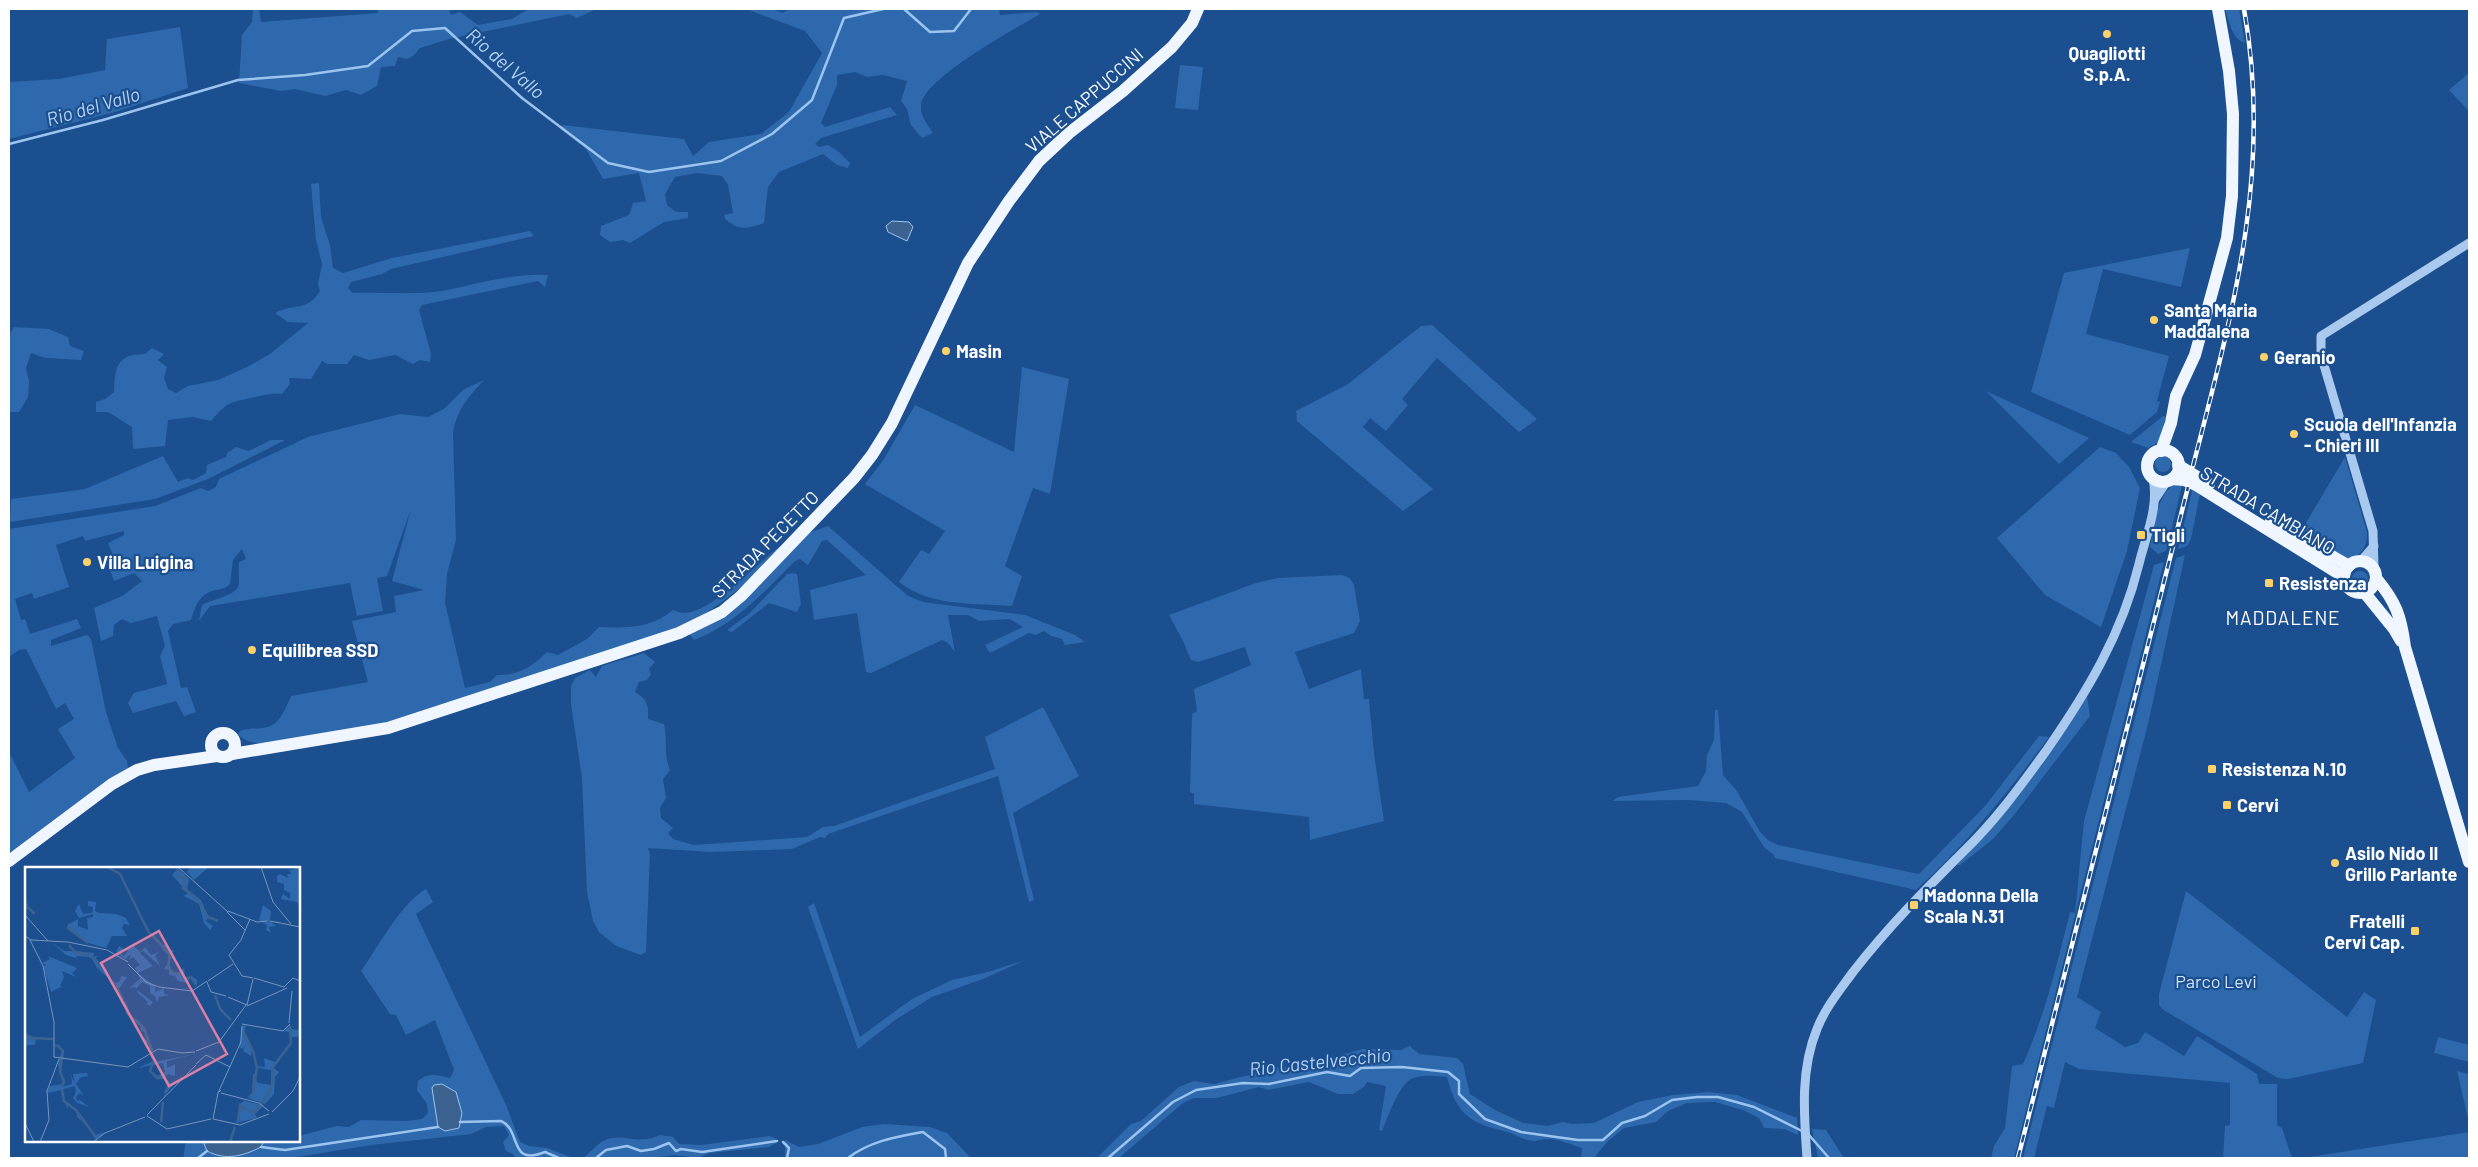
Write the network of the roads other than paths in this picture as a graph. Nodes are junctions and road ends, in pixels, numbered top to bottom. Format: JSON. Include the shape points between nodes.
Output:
{"nodes":[{"id":1,"x":1198,"y":9,"type":"edge"},
{"id":2,"x":2218,"y":9,"type":"edge"},
{"id":3,"x":2469,"y":243,"type":"edge"},
{"id":4,"x":979,"y":245,"type":"joint"},
{"id":5,"x":2170,"y":457,"type":"junction"},
{"id":6,"x":2152,"y":478,"type":"junction"},
{"id":7,"x":2170,"y":480,"type":"junction"},
{"id":8,"x":2155,"y":499,"type":"junction"},
{"id":9,"x":2374,"y":546,"type":"junction"},
{"id":10,"x":2351,"y":568,"type":"junction"},
{"id":11,"x":2375,"y":573,"type":"junction"},
{"id":12,"x":2364,"y":592,"type":"junction"},
{"id":13,"x":2405,"y":647,"type":"junction"},
{"id":14,"x":234,"y":740,"type":"junction"},
{"id":15,"x":211,"y":743,"type":"junction"},
{"id":16,"x":268,"y":748,"type":"junction"},
{"id":17,"x":232,"y":754,"type":"junction"},
{"id":18,"x":217,"y":756,"type":"junction"},
{"id":19,"x":184,"y":761,"type":"junction"},
{"id":20,"x":9,"y":861,"type":"edge"},
{"id":21,"x":2469,"y":862,"type":"edge"},
{"id":22,"x":1807,"y":1158,"type":"edge"}],
"edges":[{"from":1,"to":4,"type":"main road","name":"VIALE CAPPUCCINI","via":[[1192,23],[1172,47],[1039,161]]},
{"from":2,"to":5,"type":"main road","via":[[2232,94],[2232,196],[2227,238],[2195,356],[2176,396]]},
{"from":3,"to":9,"type":"street","via":[[2321,336],[2321,355],[2373,531]]},
{"from":4,"to":16,"type":"main road","name":"STRADA PECETTO","via":[[892,423],[872,455],[763,576],[722,612],[679,634],[388,728]]},
{"from":5,"to":6,"type":"main road","via":[[2154,454],[2148,462]]},
{"from":5,"to":7,"type":"main road","via":[[2178,470]]},
{"from":5,"to":10,"type":"main road","name":"STRADA CAMBIANO"},
{"from":6,"to":7,"type":"main road"},
{"from":6,"to":8,"type":"street"},
{"from":7,"to":8,"type":"street"},
{"from":7,"to":10,"type":"main road","name":"STRADA CAMBIANO","via":[[2184,480],[2196,485]]},
{"from":8,"to":22,"type":"street","via":[[2131,595],[2114,639],[2085,694],[2005,809],[1905,909],[1823,1014],[1806,1074],[1804,1127]]},
{"from":9,"to":10,"type":"street"},
{"from":9,"to":11,"type":"street"},
{"from":10,"to":11,"type":"main road","via":[[2368,563]]},
{"from":10,"to":12,"type":"main road","via":[[2350,589]]},
{"from":11,"to":12,"type":"main road","via":[[2373,586]]},
{"from":11,"to":13,"type":"main road","via":[[2392,598]]},
{"from":12,"to":13,"type":"main road"},
{"from":13,"to":21,"type":"main road"},
{"from":14,"to":15,"type":"main road","name":"STRADA PECETTO","via":[[229,734],[222,733]]},
{"from":14,"to":16,"type":"main road","name":"STRADA PECETTO"},
{"from":14,"to":17,"type":"main road","via":[[236,747]]},
{"from":15,"to":18,"type":"main road"},
{"from":15,"to":19,"type":"main road","name":"STRADA PECETTO"},
{"from":16,"to":17,"type":"main road","name":"STRADA PECETTO"},
{"from":17,"to":18,"type":"main road","name":"STRADA PECETTO","via":[[225,758]]},
{"from":18,"to":19,"type":"main road","name":"STRADA PECETTO"},
{"from":19,"to":20,"type":"main road","name":"STRADA PECETTO","via":[[137,770],[112,784]]}]}
